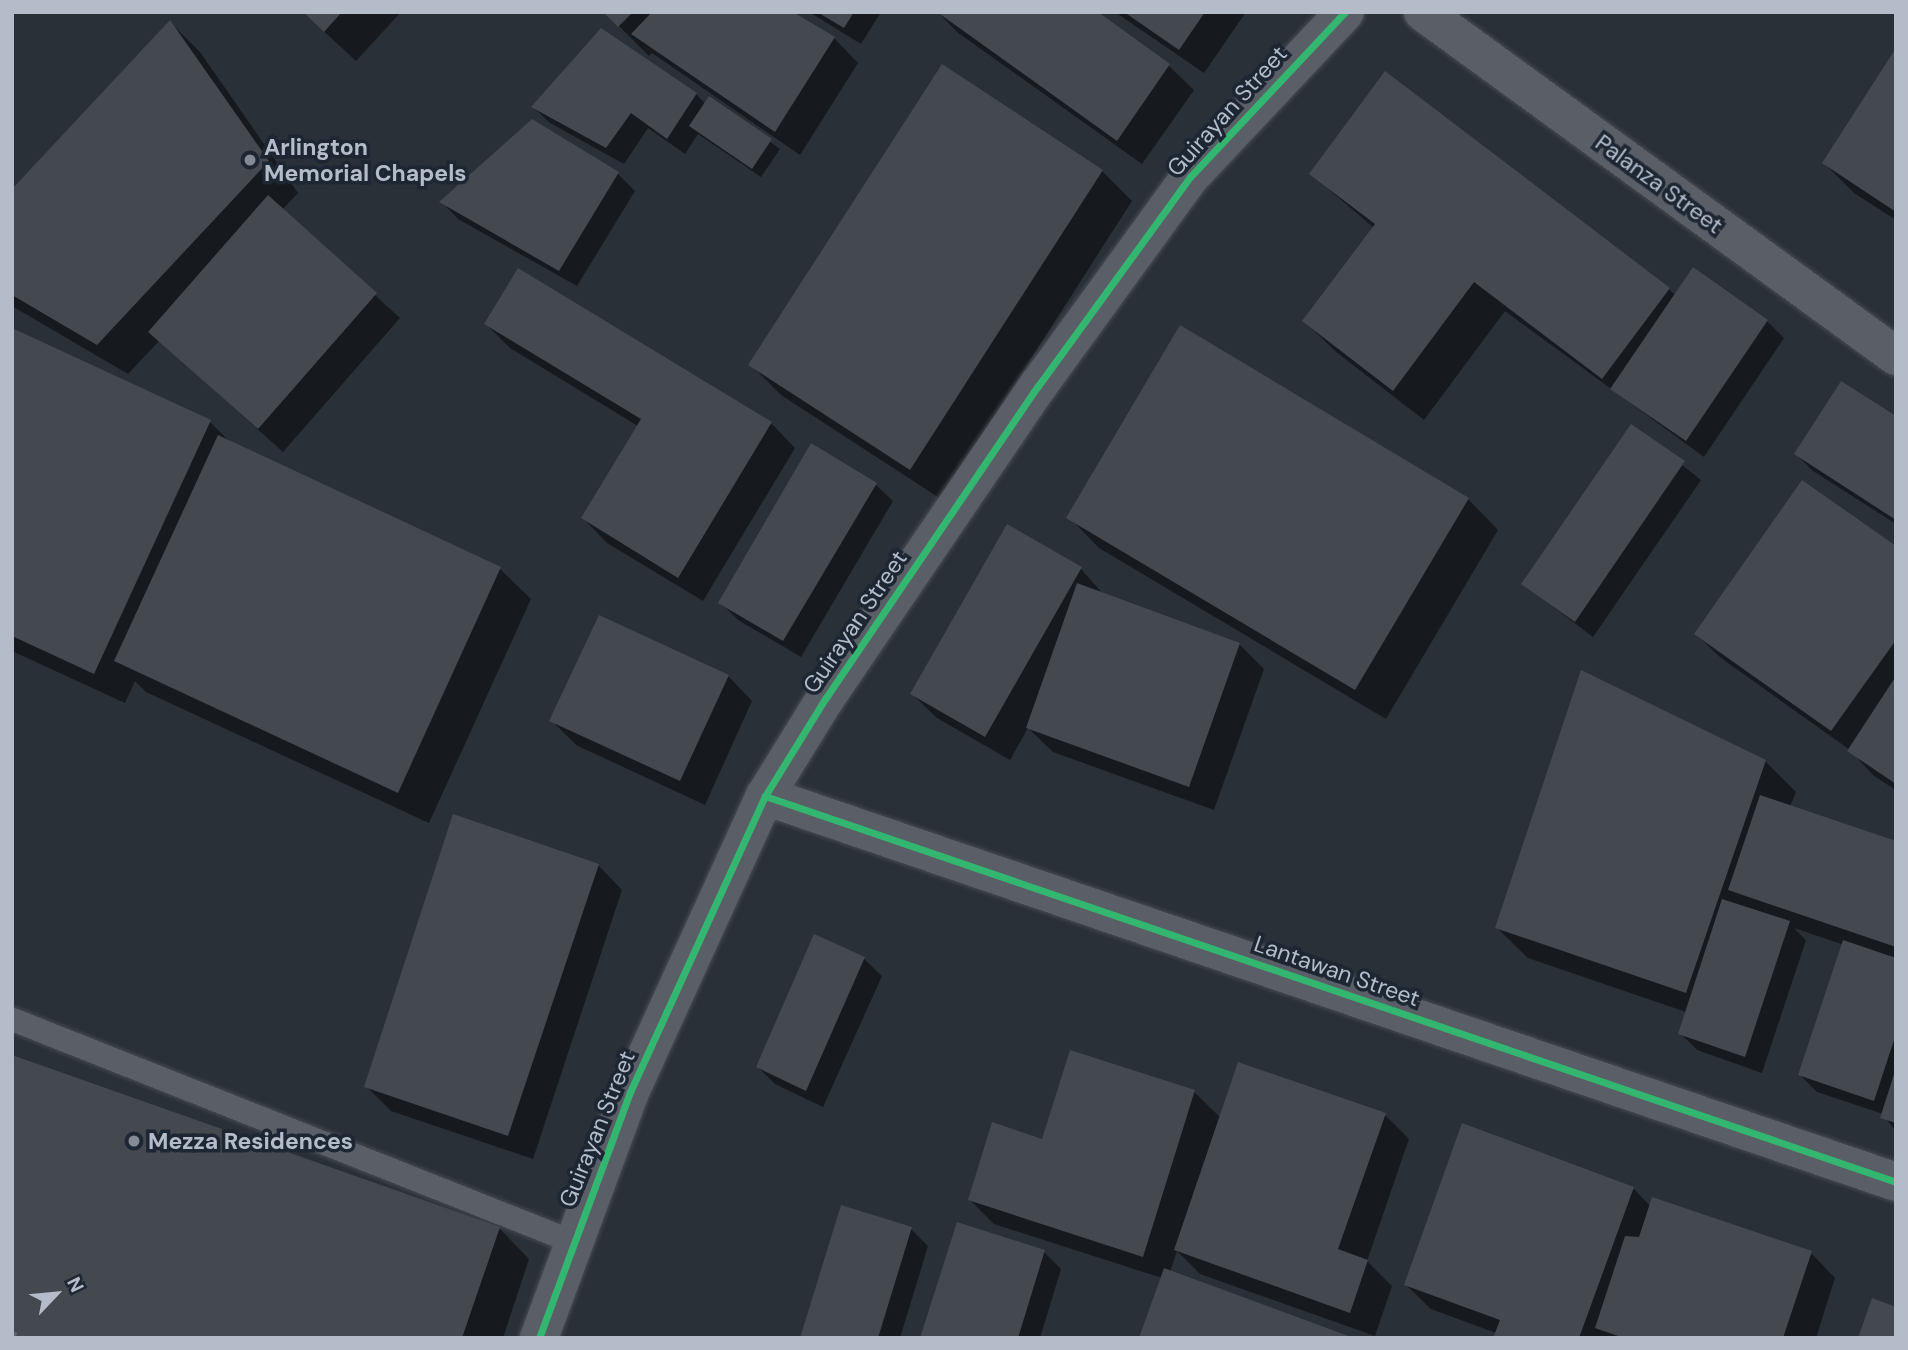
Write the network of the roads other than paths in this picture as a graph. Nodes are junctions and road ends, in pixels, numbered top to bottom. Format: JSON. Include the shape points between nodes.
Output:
{"nodes":[{"id":1,"x":1345,"y":12,"type":"edge"},
{"id":2,"x":1423,"y":12,"type":"edge"},
{"id":3,"x":1896,"y":356,"type":"edge"},
{"id":4,"x":765,"y":796,"type":"junction"},
{"id":5,"x":12,"y":1019,"type":"edge"},
{"id":6,"x":1896,"y":1182,"type":"edge"},
{"id":7,"x":574,"y":1242,"type":"junction"},
{"id":8,"x":539,"y":1338,"type":"edge"}],
"edges":[{"from":1,"to":4,"type":"street","name":"Guirayan Street","via":[[1190,177],[1038,386],[825,699]]},
{"from":2,"to":3,"type":"street","name":"Palanza Street"},
{"from":4,"to":6,"type":"street","name":"Lantawan Street"},
{"from":4,"to":7,"type":"street","name":"Guirayan Street","via":[[630,1092]]},
{"from":5,"to":7,"type":"lane"},
{"from":7,"to":8,"type":"street","name":"Guirayan Street"}]}
